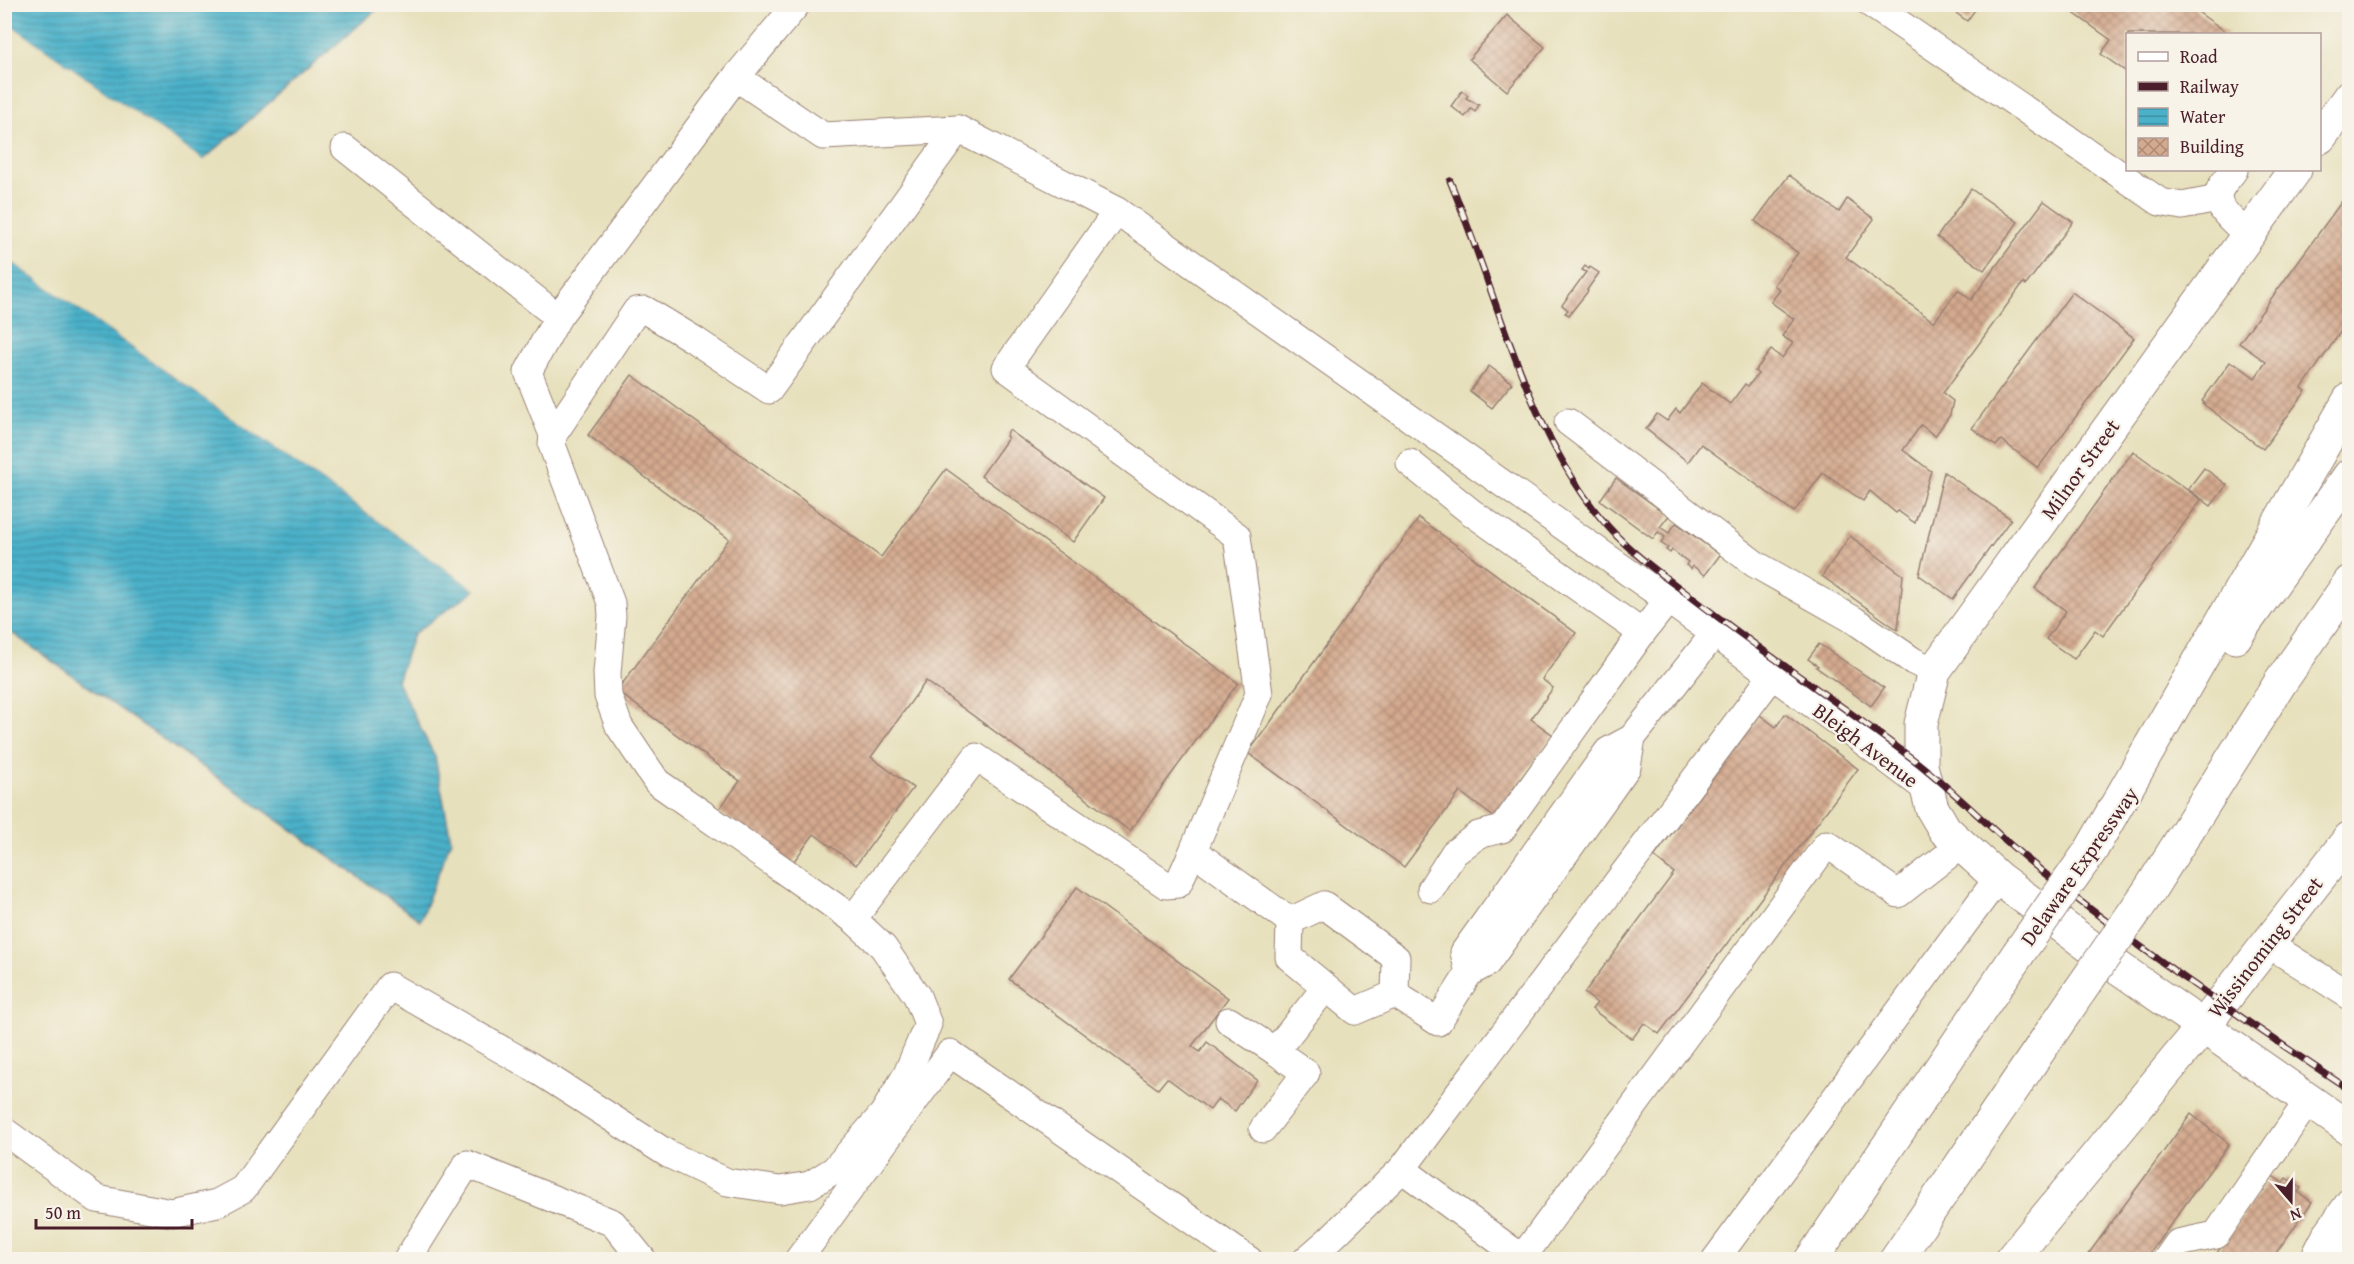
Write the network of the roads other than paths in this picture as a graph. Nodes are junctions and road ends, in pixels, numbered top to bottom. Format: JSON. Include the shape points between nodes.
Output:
{"nodes":[{"id":1,"x":797,"y":4,"type":"edge"},
{"id":2,"x":1871,"y":4,"type":"edge"},
{"id":3,"x":736,"y":77,"type":"junction"},
{"id":4,"x":2349,"y":96,"type":"edge"},
{"id":5,"x":958,"y":129,"type":"junction"},
{"id":6,"x":2321,"y":132,"type":"edge"},
{"id":7,"x":345,"y":148,"type":"dead end"},
{"id":8,"x":2233,"y":171,"type":"edge"},
{"id":9,"x":2294,"y":171,"type":"edge"},
{"id":10,"x":2218,"y":199,"type":"junction"},
{"id":11,"x":1117,"y":211,"type":"junction"},
{"id":12,"x":2248,"y":235,"type":"junction"},
{"id":13,"x":558,"y":317,"type":"junction"},
{"id":14,"x":2349,"y":399,"type":"edge"},
{"id":15,"x":1568,"y":422,"type":"dead end"},
{"id":16,"x":553,"y":435,"type":"junction"},
{"id":17,"x":1410,"y":463,"type":"dead end"},
{"id":18,"x":2349,"y":475,"type":"edge"},
{"id":19,"x":2349,"y":582,"type":"edge"},
{"id":20,"x":1668,"y":600,"type":"junction"},
{"id":21,"x":1642,"y":633,"type":"junction"},
{"id":22,"x":1714,"y":634,"type":"junction"},
{"id":23,"x":1765,"y":671,"type":"junction"},
{"id":24,"x":1934,"y":671,"type":"junction"},
{"id":25,"x":1926,"y":789,"type":"junction"},
{"id":26,"x":2349,"y":838,"type":"edge"},
{"id":27,"x":1961,"y":845,"type":"junction"},
{"id":28,"x":2091,"y":849,"type":"junction"},
{"id":29,"x":1193,"y":851,"type":"junction"},
{"id":30,"x":1998,"y":878,"type":"junction"},
{"id":31,"x":1431,"y":889,"type":"dead end"},
{"id":32,"x":853,"y":920,"type":"junction"},
{"id":33,"x":1290,"y":921,"type":"junction"},
{"id":34,"x":2267,"y":943,"type":"junction"},
{"id":35,"x":1326,"y":987,"type":"junction"},
{"id":36,"x":1395,"y":994,"type":"junction"},
{"id":37,"x":2349,"y":996,"type":"edge"},
{"id":38,"x":1229,"y":1021,"type":"dead end"},
{"id":39,"x":2202,"y":1028,"type":"junction"},
{"id":40,"x":1275,"y":1051,"type":"junction"},
{"id":41,"x":2308,"y":1101,"type":"junction"},
{"id":42,"x":1263,"y":1129,"type":"dead end"},
{"id":43,"x":2349,"y":1129,"type":"edge"},
{"id":44,"x":4,"y":1131,"type":"edge"},
{"id":45,"x":1402,"y":1169,"type":"junction"},
{"id":46,"x":2349,"y":1201,"type":"edge"},
{"id":47,"x":2327,"y":1233,"type":"junction"},
{"id":48,"x":2349,"y":1249,"type":"edge"},
{"id":49,"x":407,"y":1260,"type":"edge"},
{"id":50,"x":643,"y":1260,"type":"edge"},
{"id":51,"x":798,"y":1260,"type":"edge"},
{"id":52,"x":1250,"y":1260,"type":"edge"},
{"id":53,"x":1306,"y":1260,"type":"edge"},
{"id":54,"x":1715,"y":1260,"type":"edge"},
{"id":55,"x":1811,"y":1260,"type":"edge"},
{"id":56,"x":1896,"y":1260,"type":"edge"},
{"id":57,"x":2011,"y":1260,"type":"edge"},
{"id":58,"x":2166,"y":1260,"type":"edge"},
{"id":59,"x":2313,"y":1260,"type":"edge"}],
"edges":[{"from":1,"to":3,"type":"lane"},
{"from":2,"to":10,"type":"lane","via":[[2160,202],[2182,206]]},
{"from":3,"to":5,"type":"lane","via":[[823,136]]},
{"from":3,"to":13,"type":"lane"},
{"from":4,"to":6,"type":"main road"},
{"from":5,"to":11,"type":"lane","name":"Bleigh Avenue"},
{"from":5,"to":16,"type":"lane","via":[[769,390],[645,310],[636,311]]},
{"from":7,"to":13,"type":"lane"},
{"from":8,"to":10,"type":"lane","via":[[2219,190]]},
{"from":9,"to":12,"type":"main road","name":"Milnor Street"},
{"from":10,"to":12,"type":"lane","via":[[2223,210]]},
{"from":11,"to":20,"type":"lane","name":"Bleigh Avenue"},
{"from":11,"to":29,"type":"lane","via":[[1006,368],[1237,536],[1259,694]]},
{"from":12,"to":24,"type":"main road","name":"Milnor Street"},
{"from":13,"to":16,"type":"lane","via":[[528,372]]},
{"from":14,"to":28,"type":"main road"},
{"from":15,"to":24,"type":"lane","via":[[1755,564]]},
{"from":16,"to":32,"type":"lane","via":[[552,445],[611,603],[608,696],[619,726],[657,782]]},
{"from":17,"to":21,"type":"lane","via":[[1471,512]]},
{"from":18,"to":28,"type":"main road","name":"Delaware Expressway"},
{"from":19,"to":56,"type":"main road","bridge":true,"via":[[2280,683],[2149,891]]},
{"from":20,"to":21,"type":"lane"},
{"from":20,"to":22,"type":"lane","name":"Bleigh Avenue"},
{"from":21,"to":31,"type":"lane","via":[[1502,829],[1478,835],[1454,853]]},
{"from":22,"to":23,"type":"lane","name":"Bleigh Avenue"},
{"from":22,"to":36,"type":"lane","via":[[1632,738],[1608,751],[1464,951],[1469,973],[1437,1022]]},
{"from":23,"to":25,"type":"lane","name":"Bleigh Avenue"},
{"from":23,"to":45,"type":"lane"},
{"from":24,"to":25,"type":"main road","name":"Milnor Street","via":[[1921,724],[1921,766]]},
{"from":25,"to":27,"type":"main road","name":"Bleigh Avenue","via":[[1941,826]]},
{"from":26,"to":34,"type":"main road","name":"Wissinoming Street"},
{"from":27,"to":30,"type":"main road","name":"Bleigh Avenue"},
{"from":27,"to":45,"type":"lane","via":[[1898,894],[1827,844],[1522,1258]]},
{"from":28,"to":55,"type":"main road","name":"Delaware Expressway","bridge":true},
{"from":29,"to":32,"type":"lane","via":[[1178,884],[1166,885],[976,757]]},
{"from":29,"to":33,"type":"lane"},
{"from":30,"to":39,"type":"main road","name":"Bleigh Avenue"},
{"from":30,"to":54,"type":"lane"},
{"from":32,"to":44,"type":"lane","via":[[884,947],[917,996],[928,1024],[908,1074],[883,1114],[834,1170],[810,1185],[780,1190],[727,1182],[668,1154],[529,1065],[390,986],[243,1189],[217,1203],[172,1213],[97,1199]]},
{"from":33,"to":35,"type":"lane","via":[[1289,957]]},
{"from":33,"to":36,"type":"lane","via":[[1324,905],[1396,958]]},
{"from":34,"to":37,"type":"lane"},
{"from":34,"to":39,"type":"main road","name":"Wissinoming Street"},
{"from":35,"to":36,"type":"lane","via":[[1355,1011]]},
{"from":35,"to":40,"type":"lane"},
{"from":38,"to":40,"type":"lane"},
{"from":39,"to":41,"type":"main road"},
{"from":39,"to":57,"type":"main road","name":"Wissinoming Street"},
{"from":40,"to":42,"type":"lane","via":[[1306,1073]]},
{"from":41,"to":43,"type":"main road"},
{"from":41,"to":58,"type":"lane","via":[[2216,1235],[2178,1243]]},
{"from":45,"to":53,"type":"lane"},
{"from":46,"to":47,"type":"lane"},
{"from":47,"to":48,"type":"lane"},
{"from":47,"to":59,"type":"lane"},
{"from":49,"to":50,"type":"lane","via":[[467,1164],[613,1223]]},
{"from":51,"to":52,"type":"lane","via":[[950,1053]]}]}
